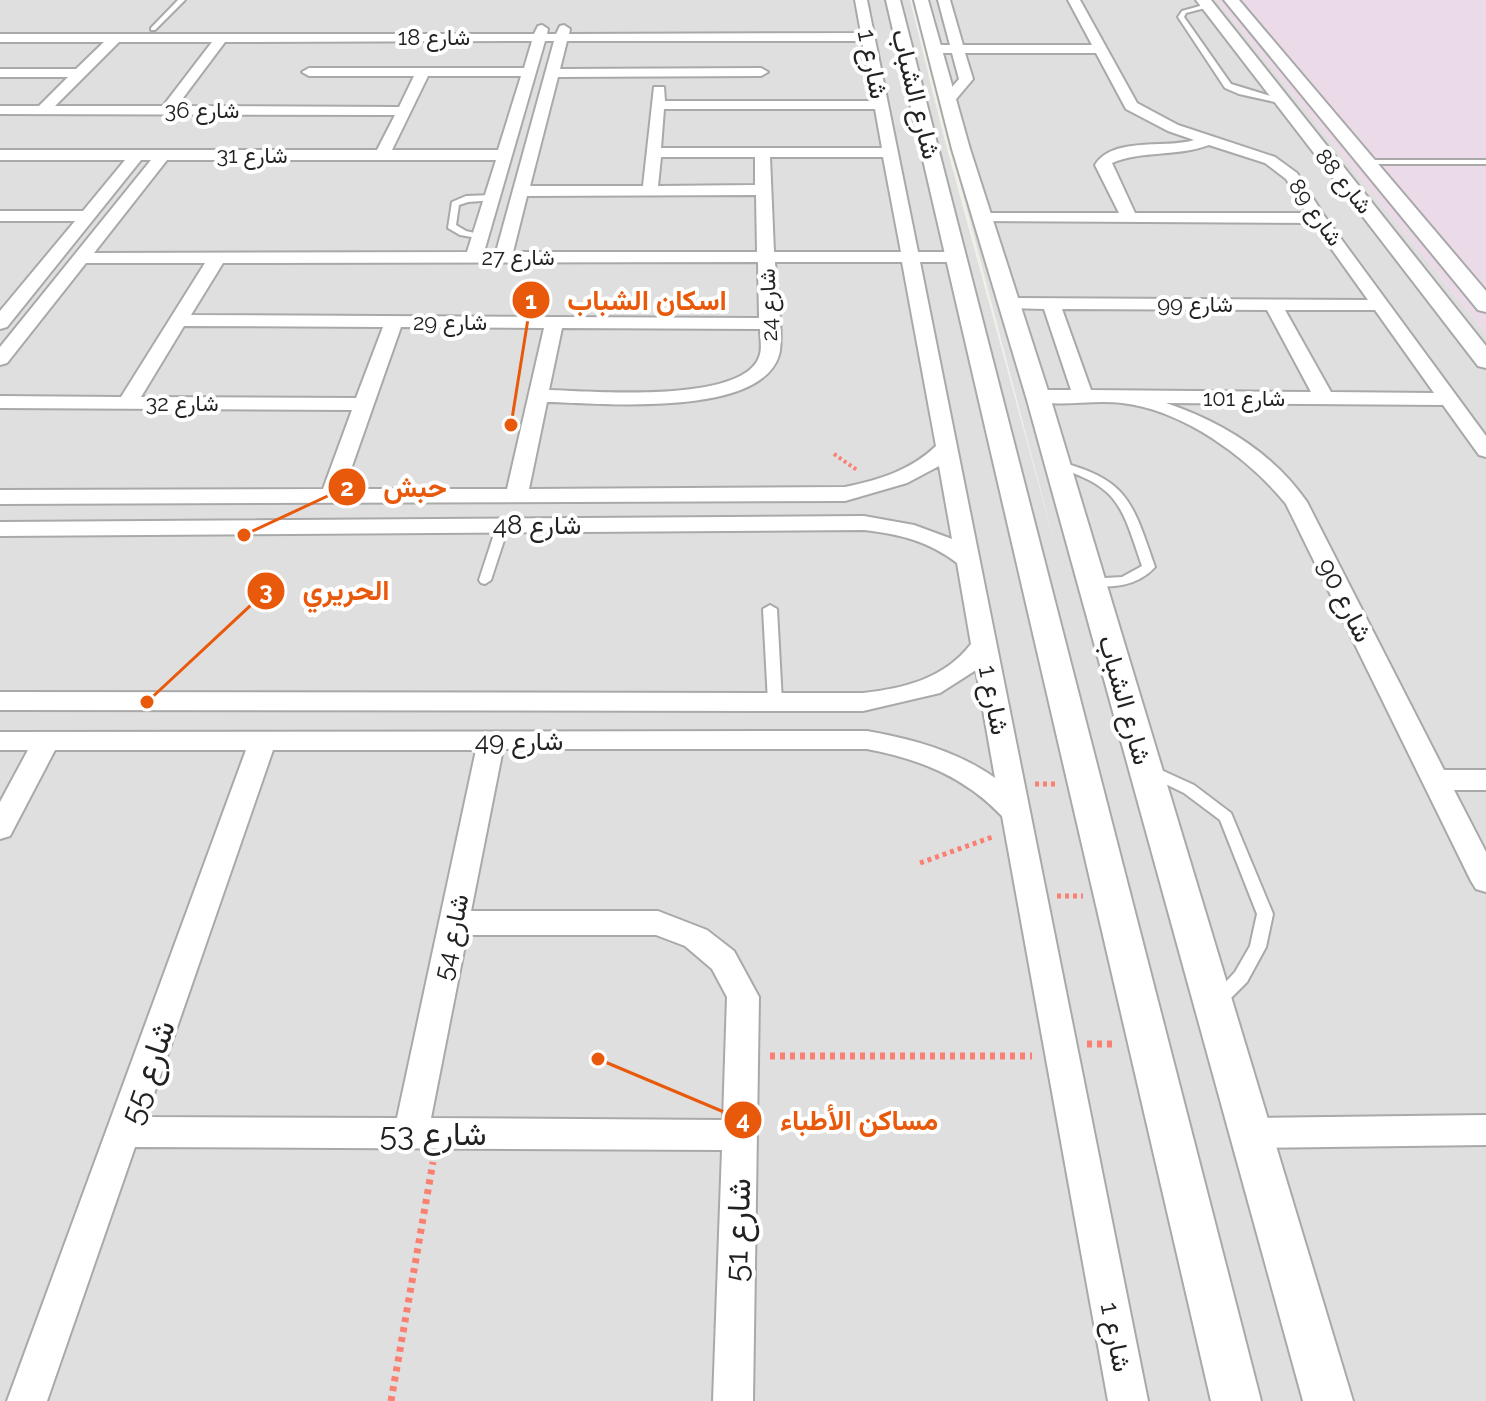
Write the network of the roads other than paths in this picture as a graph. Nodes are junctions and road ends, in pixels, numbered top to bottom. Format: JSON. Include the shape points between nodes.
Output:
{"nodes":[{"id":1,"x":182,"y":0,"type":"edge"},
{"id":2,"x":861,"y":0,"type":"edge"},
{"id":3,"x":893,"y":0,"type":"edge"},
{"id":4,"x":921,"y":0,"type":"edge"},
{"id":5,"x":944,"y":0,"type":"edge"},
{"id":6,"x":1074,"y":0,"type":"edge"},
{"id":7,"x":1231,"y":0,"type":"edge"},
{"id":8,"x":1205,"y":3,"type":"edge"},
{"id":9,"x":0,"y":29,"type":"edge"},
{"id":10,"x":153,"y":29,"type":"junction"},
{"id":11,"x":541,"y":33,"type":"junction"},
{"id":12,"x":562,"y":33,"type":"junction"},
{"id":13,"x":867,"y":33,"type":"junction"},
{"id":14,"x":0,"y":38,"type":"edge"},
{"id":15,"x":115,"y":38,"type":"junction"},
{"id":16,"x":221,"y":38,"type":"junction"},
{"id":17,"x":1098,"y":49,"type":"junction"},
{"id":18,"x":320,"y":55,"type":"junction"},
{"id":19,"x":934,"y":57,"type":"junction"},
{"id":20,"x":761,"y":71,"type":"junction"},
{"id":21,"x":423,"y":72,"type":"junction"},
{"id":22,"x":529,"y":72,"type":"junction"},
{"id":23,"x":661,"y":72,"type":"junction"},
{"id":24,"x":0,"y":73,"type":"edge"},
{"id":25,"x":80,"y":73,"type":"junction"},
{"id":26,"x":552,"y":73,"type":"junction"},
{"id":27,"x":301,"y":85,"type":"dead end"},
{"id":28,"x":1281,"y":102,"type":"junction"},
{"id":29,"x":658,"y":105,"type":"junction"},
{"id":30,"x":881,"y":105,"type":"junction"},
{"id":31,"x":0,"y":110,"type":"edge"},
{"id":32,"x":43,"y":110,"type":"junction"},
{"id":33,"x":167,"y":110,"type":"junction"},
{"id":34,"x":404,"y":111,"type":"junction"},
{"id":35,"x":1207,"y":140,"type":"junction"},
{"id":36,"x":654,"y":152,"type":"junction"},
{"id":37,"x":762,"y":152,"type":"junction"},
{"id":38,"x":890,"y":153,"type":"junction"},
{"id":39,"x":1322,"y":153,"type":"junction"},
{"id":40,"x":0,"y":155,"type":"edge"},
{"id":41,"x":382,"y":155,"type":"junction"},
{"id":42,"x":1362,"y":157,"type":"junction"},
{"id":43,"x":134,"y":160,"type":"junction"},
{"id":44,"x":159,"y":160,"type":"junction"},
{"id":45,"x":503,"y":160,"type":"junction"},
{"id":46,"x":1486,"y":162,"type":"edge"},
{"id":47,"x":0,"y":164,"type":"edge"},
{"id":48,"x":650,"y":190,"type":"junction"},
{"id":49,"x":764,"y":190,"type":"junction"},
{"id":50,"x":520,"y":191,"type":"junction"},
{"id":51,"x":492,"y":198,"type":"junction"},
{"id":52,"x":0,"y":216,"type":"edge"},
{"id":53,"x":87,"y":216,"type":"junction"},
{"id":54,"x":1129,"y":217,"type":"junction"},
{"id":55,"x":982,"y":218,"type":"junction"},
{"id":56,"x":1318,"y":218,"type":"junction"},
{"id":57,"x":477,"y":247,"type":"junction"},
{"id":58,"x":504,"y":251,"type":"junction"},
{"id":59,"x":766,"y":251,"type":"junction"},
{"id":60,"x":908,"y":251,"type":"junction"},
{"id":61,"x":954,"y":251,"type":"junction"},
{"id":62,"x":86,"y":252,"type":"junction"},
{"id":63,"x":217,"y":258,"type":"junction"},
{"id":64,"x":1008,"y":303,"type":"junction"},
{"id":65,"x":1051,"y":303,"type":"junction"},
{"id":66,"x":1273,"y":305,"type":"junction"},
{"id":67,"x":1383,"y":305,"type":"junction"},
{"id":68,"x":1486,"y":305,"type":"edge"},
{"id":69,"x":179,"y":320,"type":"junction"},
{"id":70,"x":394,"y":321,"type":"junction"},
{"id":71,"x":0,"y":323,"type":"edge"},
{"id":72,"x":554,"y":323,"type":"junction"},
{"id":73,"x":769,"y":324,"type":"junction"},
{"id":74,"x":0,"y":359,"type":"edge"},
{"id":75,"x":1486,"y":361,"type":"edge"},
{"id":76,"x":538,"y":396,"type":"junction"},
{"id":77,"x":1037,"y":396,"type":"junction"},
{"id":78,"x":1083,"y":396,"type":"junction"},
{"id":79,"x":1125,"y":397,"type":"junction"},
{"id":80,"x":1324,"y":398,"type":"junction"},
{"id":81,"x":1450,"y":399,"type":"junction"},
{"id":82,"x":0,"y":402,"type":"edge"},
{"id":83,"x":128,"y":402,"type":"junction"},
{"id":84,"x":364,"y":404,"type":"junction"},
{"id":85,"x":946,"y":448,"type":"junction"},
{"id":86,"x":1486,"y":451,"type":"edge"},
{"id":87,"x":1057,"y":467,"type":"junction"},
{"id":88,"x":1008,"y":470,"type":"junction"},
{"id":89,"x":517,"y":495,"type":"junction"},
{"id":90,"x":331,"y":496,"type":"junction"},
{"id":91,"x":0,"y":497,"type":"edge"},
{"id":92,"x":503,"y":525,"type":"junction"},
{"id":93,"x":0,"y":529,"type":"edge"},
{"id":94,"x":968,"y":561,"type":"junction"},
{"id":95,"x":485,"y":580,"type":"dead end"},
{"id":96,"x":1091,"y":582,"type":"junction"},
{"id":97,"x":770,"y":609,"type":"dead end"},
{"id":98,"x":984,"y":645,"type":"junction"},
{"id":99,"x":0,"y":701,"type":"edge"},
{"id":100,"x":775,"y":702,"type":"junction"},
{"id":101,"x":46,"y":741,"type":"junction"},
{"id":102,"x":263,"y":741,"type":"junction"},
{"id":103,"x":491,"y":741,"type":"junction"},
{"id":104,"x":1,"y":742,"type":"edge"},
{"id":105,"x":1145,"y":768,"type":"junction"},
{"id":106,"x":1435,"y":780,"type":"junction"},
{"id":107,"x":1486,"y":780,"type":"edge"},
{"id":108,"x":1017,"y":820,"type":"junction"},
{"id":109,"x":0,"y":829,"type":"edge"},
{"id":110,"x":1486,"y":881,"type":"edge"},
{"id":111,"x":454,"y":923,"type":"junction"},
{"id":112,"x":1214,"y":1004,"type":"junction"},
{"id":113,"x":1486,"y":1130,"type":"edge"},
{"id":114,"x":126,"y":1132,"type":"junction"},
{"id":115,"x":425,"y":1133,"type":"junction"},
{"id":116,"x":1251,"y":1133,"type":"junction"},
{"id":117,"x":740,"y":1135,"type":"junction"},
{"id":118,"x":27,"y":1401,"type":"edge"},
{"id":119,"x":733,"y":1401,"type":"edge"},
{"id":120,"x":1128,"y":1401,"type":"edge"},
{"id":121,"x":1236,"y":1401,"type":"edge"},
{"id":122,"x":1328,"y":1401,"type":"edge"}],
"edges":[{"from":1,"to":10,"type":"lane"},
{"from":2,"to":13,"type":"street","name":"شارع 1"},
{"from":3,"to":19,"type":"street","name":"شارع الشباب"},
{"from":4,"to":19,"type":"street","name":"شارع الشباب"},
{"from":5,"to":19,"type":"street"},
{"from":6,"to":17,"type":"street","name":"شارع 89"},
{"from":7,"to":42,"type":"street","name":"شارع 88"},
{"from":8,"to":28,"type":"street","name":"شارع 88"},
{"from":8,"to":28,"type":"lane","via":[[1181,17],[1228,86]]},
{"from":9,"to":10,"type":"street","name":"شارع 18"},
{"from":10,"to":11,"type":"street","name":"شارع 18"},
{"from":11,"to":12,"type":"street","name":"شارع 18"},
{"from":11,"to":18,"type":"street","name":"شارع 18"},
{"from":11,"to":22,"type":"street"},
{"from":12,"to":13,"type":"street","name":"شارع 18"},
{"from":12,"to":20,"type":"street","name":"شارع 18"},
{"from":12,"to":26,"type":"street"},
{"from":13,"to":20,"type":"street","name":"شارع 18"},
{"from":13,"to":30,"type":"street","name":"شارع 1"},
{"from":14,"to":15,"type":"street","name":"شارع 18"},
{"from":15,"to":16,"type":"street","name":"شارع 18"},
{"from":15,"to":25,"type":"street"},
{"from":16,"to":18,"type":"street","name":"شارع 18"},
{"from":16,"to":33,"type":"street"},
{"from":17,"to":19,"type":"street"},
{"from":17,"to":35,"type":"street","name":"شارع 89","via":[[1131,106]]},
{"from":18,"to":21,"type":"street"},
{"from":18,"to":27,"type":"street"},
{"from":19,"to":55,"type":"street","name":"شارع الشباب"},
{"from":19,"to":61,"type":"street","name":"شارع الشباب"},
{"from":20,"to":23,"type":"street"},
{"from":20,"to":29,"type":"street"},
{"from":20,"to":30,"type":"street"},
{"from":21,"to":22,"type":"street"},
{"from":21,"to":34,"type":"street"},
{"from":22,"to":45,"type":"street"},
{"from":23,"to":26,"type":"street"},
{"from":23,"to":29,"type":"street"},
{"from":24,"to":25,"type":"street"},
{"from":25,"to":32,"type":"street"},
{"from":26,"to":50,"type":"street"},
{"from":28,"to":39,"type":"street","name":"شارع 88"},
{"from":29,"to":36,"type":"street"},
{"from":30,"to":38,"type":"street","name":"شارع 1"},
{"from":31,"to":32,"type":"street","name":"شارع 36"},
{"from":32,"to":33,"type":"street","name":"شارع 36"},
{"from":33,"to":34,"type":"street","name":"شارع 36","via":[[289,104]]},
{"from":34,"to":41,"type":"street"},
{"from":35,"to":54,"type":"street","via":[[1184,149],[1125,153],[1106,160],[1103,165]]},
{"from":35,"to":56,"type":"street","name":"شارع 89","via":[[1284,169]]},
{"from":36,"to":37,"type":"street"},
{"from":36,"to":48,"type":"street"},
{"from":37,"to":38,"type":"street"},
{"from":37,"to":49,"type":"street","name":"شارع 24"},
{"from":38,"to":60,"type":"street","name":"شارع 1"},
{"from":39,"to":42,"type":"street"},
{"from":39,"to":75,"type":"street","name":"شارع 88"},
{"from":40,"to":43,"type":"street","name":"شارع 31"},
{"from":41,"to":44,"type":"street","name":"شارع 31"},
{"from":41,"to":45,"type":"street","name":"شارع 31"},
{"from":42,"to":46,"type":"lane"},
{"from":42,"to":68,"type":"street","name":"شارع 88"},
{"from":43,"to":44,"type":"street","name":"شارع 31"},
{"from":43,"to":47,"type":"street","name":"شارع 31"},
{"from":43,"to":53,"type":"street"},
{"from":44,"to":45,"type":"street","name":"شارع 31"},
{"from":44,"to":62,"type":"street"},
{"from":45,"to":51,"type":"street"},
{"from":48,"to":49,"type":"street"},
{"from":48,"to":50,"type":"street"},
{"from":49,"to":59,"type":"street","name":"شارع 24"},
{"from":50,"to":58,"type":"street"},
{"from":51,"to":57,"type":"street"},
{"from":51,"to":57,"type":"lane","via":[[455,204],[451,226]]},
{"from":52,"to":53,"type":"street"},
{"from":53,"to":71,"type":"street"},
{"from":54,"to":55,"type":"street"},
{"from":54,"to":56,"type":"street"},
{"from":55,"to":64,"type":"street","name":"شارع الشباب"},
{"from":56,"to":67,"type":"street","name":"شارع 89"},
{"from":57,"to":58,"type":"street","name":"شارع 27"},
{"from":57,"to":62,"type":"street","name":"شارع 27"},
{"from":57,"to":63,"type":"street","name":"شارع 27"},
{"from":58,"to":59,"type":"street","name":"شارع 27"},
{"from":59,"to":60,"type":"street","name":"شارع 27"},
{"from":59,"to":73,"type":"street","name":"شارع 24"},
{"from":60,"to":61,"type":"street","name":"شارع 27"},
{"from":60,"to":85,"type":"street","name":"شارع 1"},
{"from":61,"to":88,"type":"street","name":"شارع الشباب"},
{"from":62,"to":63,"type":"street","name":"شارع 27"},
{"from":62,"to":74,"type":"street"},
{"from":63,"to":69,"type":"street"},
{"from":64,"to":65,"type":"street","name":"شارع 99"},
{"from":64,"to":77,"type":"street","name":"شارع الشباب"},
{"from":65,"to":66,"type":"street","name":"شارع 99"},
{"from":65,"to":78,"type":"street"},
{"from":66,"to":67,"type":"street","name":"شارع 99"},
{"from":66,"to":80,"type":"street"},
{"from":67,"to":81,"type":"street","name":"شارع 89"},
{"from":69,"to":70,"type":"street","name":"شارع 29"},
{"from":69,"to":83,"type":"street"},
{"from":70,"to":72,"type":"street","name":"شارع 29"},
{"from":70,"to":84,"type":"street"},
{"from":72,"to":73,"type":"street","name":"شارع 29"},
{"from":72,"to":76,"type":"street"},
{"from":73,"to":76,"type":"street","name":"شارع 24","via":[[770,354],[763,368],[723,390],[695,396]]},
{"from":76,"to":89,"type":"street"},
{"from":77,"to":78,"type":"street","name":"شارع 101"},
{"from":77,"to":87,"type":"street","name":"شارع الشباب"},
{"from":78,"to":79,"type":"street","name":"شارع 101"},
{"from":79,"to":80,"type":"street","name":"شارع 101"},
{"from":79,"to":106,"type":"street","name":"شارع 90","via":[[1209,427],[1280,480],[1296,502]]},
{"from":80,"to":81,"type":"street","name":"شارع 101"},
{"from":81,"to":86,"type":"street","name":"شارع 89"},
{"from":82,"to":83,"type":"street","name":"شارع 32"},
{"from":83,"to":84,"type":"street","name":"شارع 32"},
{"from":84,"to":90,"type":"street"},
{"from":85,"to":89,"type":"street","name":"شارع 48","via":[[912,474],[845,494]]},
{"from":85,"to":94,"type":"street","name":"شارع 1"},
{"from":87,"to":88,"type":"street"},
{"from":87,"to":96,"type":"street","name":"شارع الشباب"},
{"from":87,"to":96,"type":"lane","via":[[1096,477],[1124,498],[1149,567],[1125,582]]},
{"from":88,"to":121,"type":"street","name":"شارع الشباب"},
{"from":89,"to":90,"type":"street","name":"شارع 48"},
{"from":90,"to":91,"type":"street","name":"شارع 48"},
{"from":92,"to":93,"type":"street","name":"شارع 48"},
{"from":92,"to":94,"type":"street","name":"شارع 48","via":[[864,523],[930,536]]},
{"from":92,"to":95,"type":"lane"},
{"from":94,"to":98,"type":"street","name":"شارع 1"},
{"from":96,"to":105,"type":"street","name":"شارع الشباب"},
{"from":97,"to":100,"type":"lane"},
{"from":98,"to":100,"type":"street","name":"شارع 49","via":[[973,662],[944,682],[907,696]]},
{"from":98,"to":108,"type":"street","name":"شارع 1"},
{"from":99,"to":100,"type":"street","name":"شارع 49"},
{"from":101,"to":102,"type":"street","name":"شارع 49"},
{"from":101,"to":104,"type":"street","name":"شارع 49"},
{"from":101,"to":109,"type":"street"},
{"from":102,"to":103,"type":"street","name":"شارع 49"},
{"from":102,"to":114,"type":"street","name":"شارع 55"},
{"from":103,"to":108,"type":"street","name":"شارع 49","via":[[867,740],[915,748],[958,765],[996,790]]},
{"from":103,"to":111,"type":"street","name":"شارع 54"},
{"from":105,"to":112,"type":"street","name":"شارع الشباب"},
{"from":105,"to":112,"type":"lane","via":[[1189,789],[1226,817],[1265,914],[1258,947],[1241,977]]},
{"from":106,"to":107,"type":"street"},
{"from":106,"to":110,"type":"street","name":"شارع 90"},
{"from":108,"to":120,"type":"street","name":"شارع 1"},
{"from":111,"to":115,"type":"street","name":"شارع 54"},
{"from":111,"to":117,"type":"street","name":"شارع 51","via":[[658,923],[696,938],[723,960],[743,997]]},
{"from":112,"to":116,"type":"street","name":"شارع الشباب"},
{"from":113,"to":116,"type":"street"},
{"from":114,"to":115,"type":"street","name":"شارع 53"},
{"from":114,"to":118,"type":"street","name":"شارع 55"},
{"from":115,"to":117,"type":"street","name":"شارع 53"},
{"from":116,"to":122,"type":"street","name":"شارع الشباب"},
{"from":117,"to":119,"type":"street","name":"شارع 51"}]}
